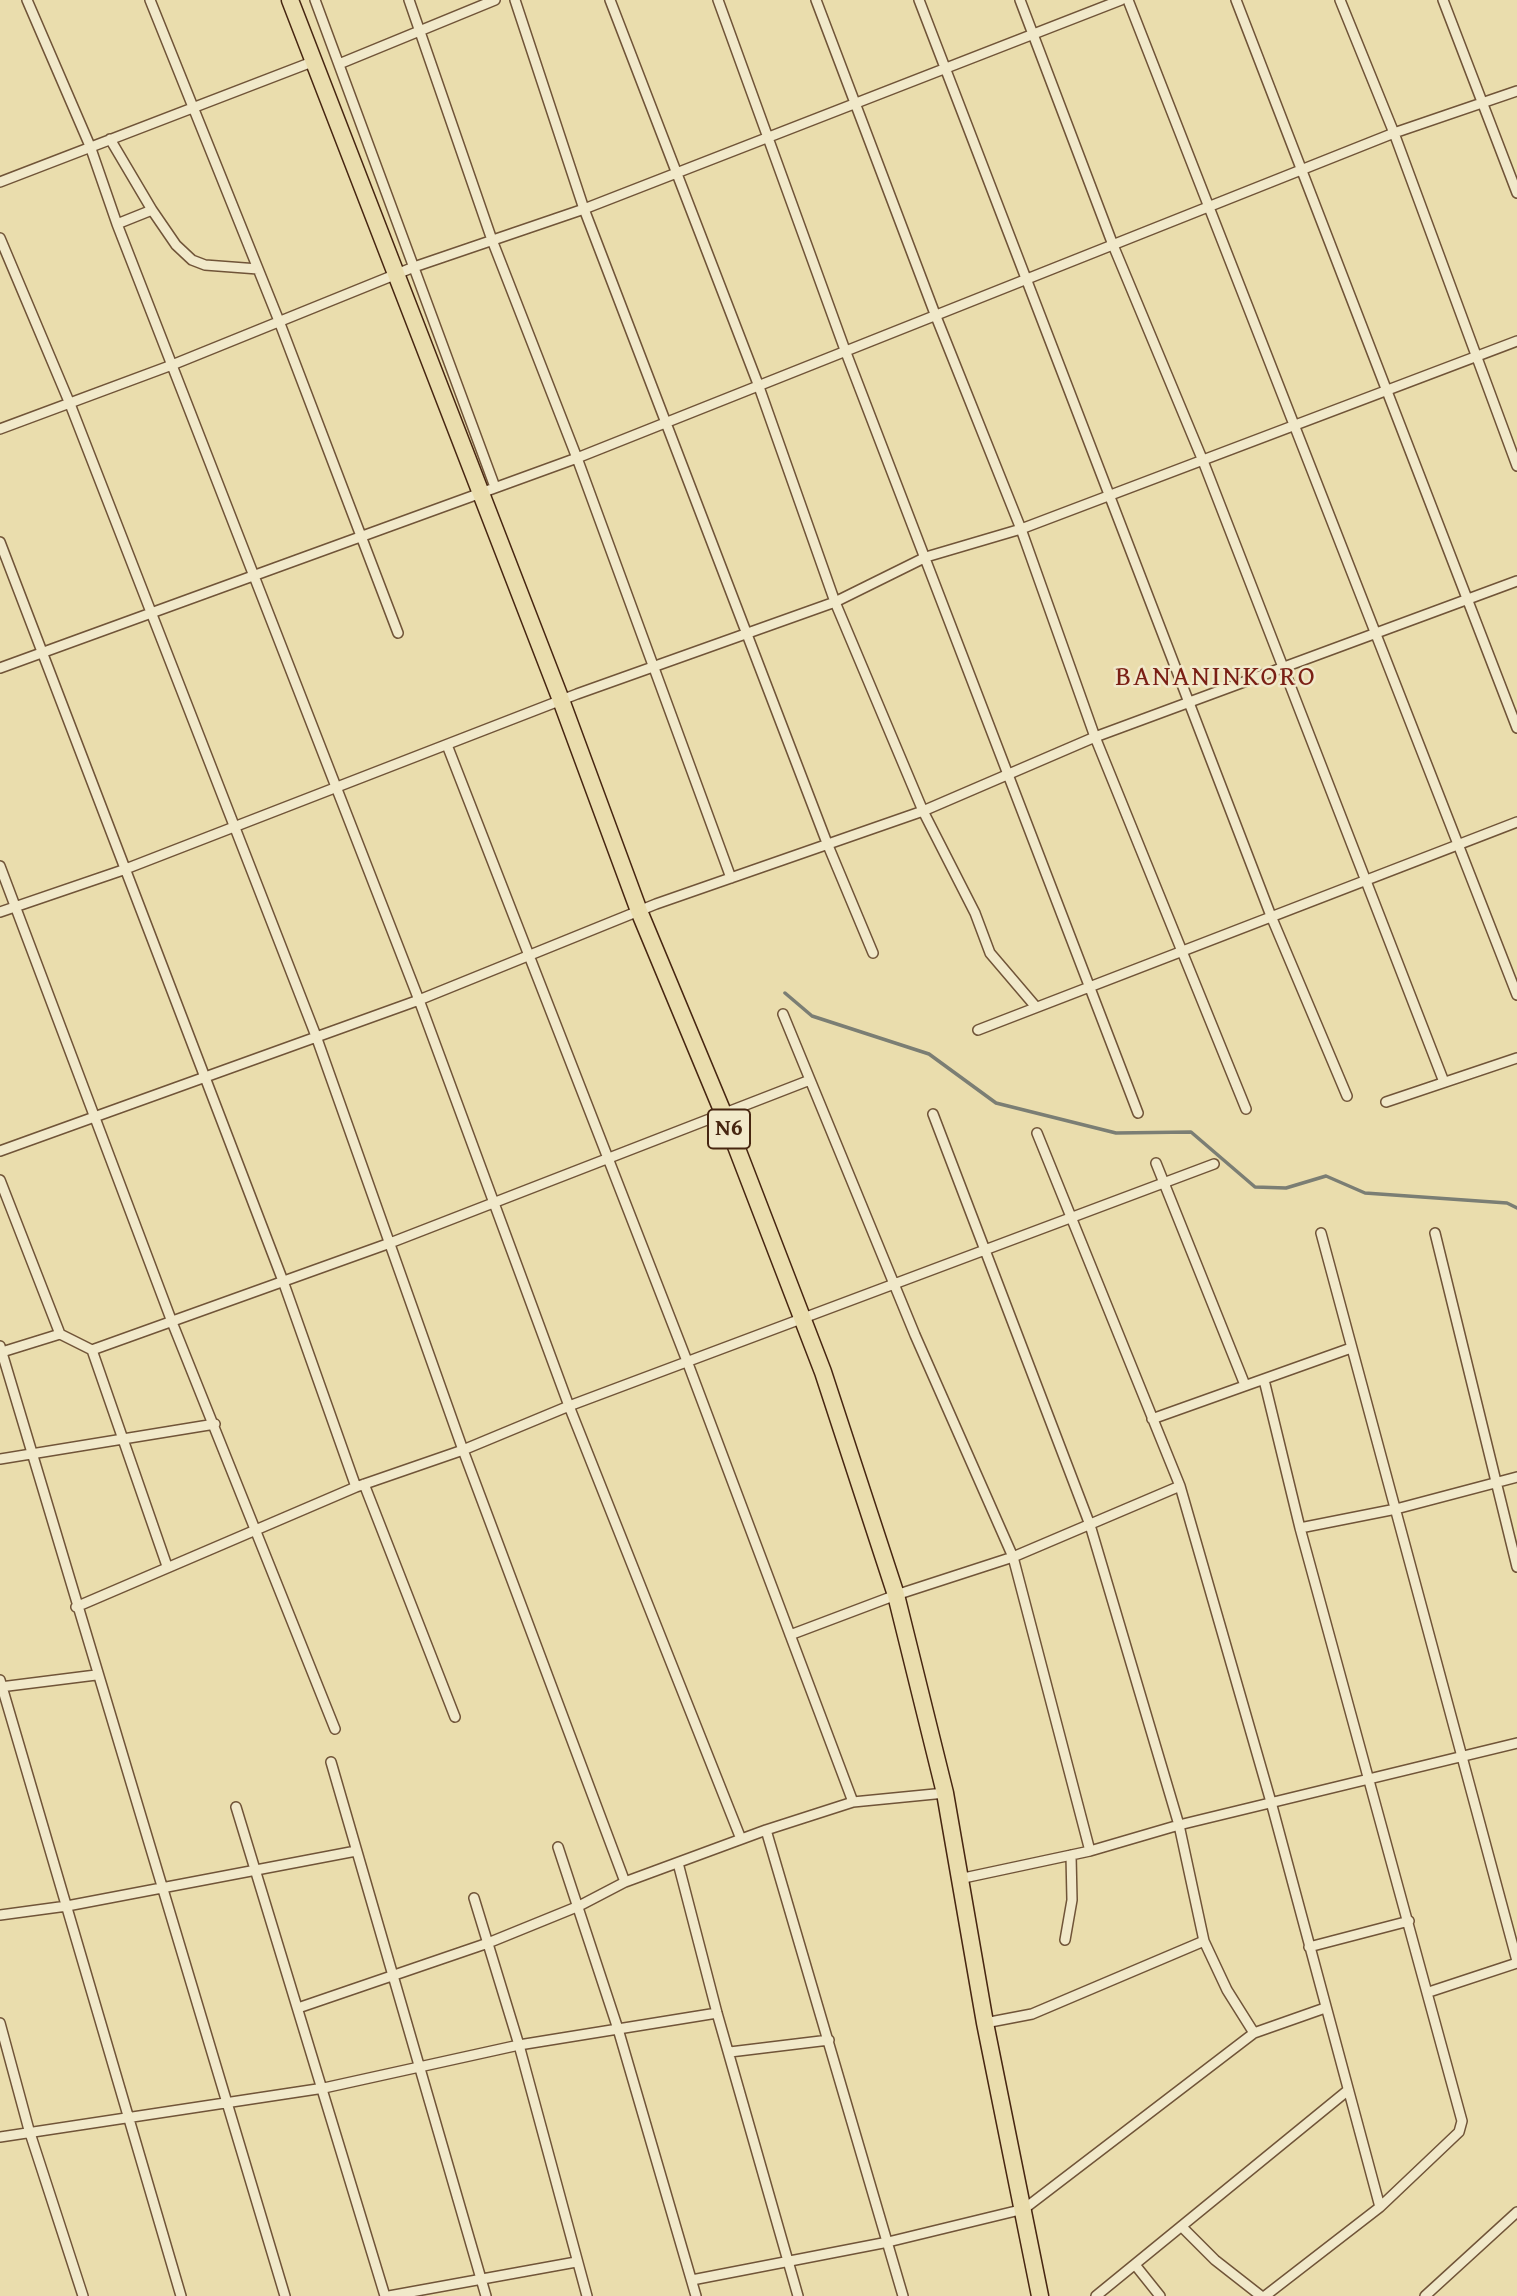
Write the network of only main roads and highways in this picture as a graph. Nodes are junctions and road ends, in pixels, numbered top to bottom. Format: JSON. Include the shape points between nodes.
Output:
{"nodes":[{"id":1,"x":290,"y":0,"type":"edge"},
{"id":2,"x":1040,"y":2296,"type":"edge"}],
"edges":[{"from":1,"to":2,"type":"highway","number":"N6","via":[[394,275],[488,489],[639,911],[802,1317],[896,1595],[945,1793]]}]}
